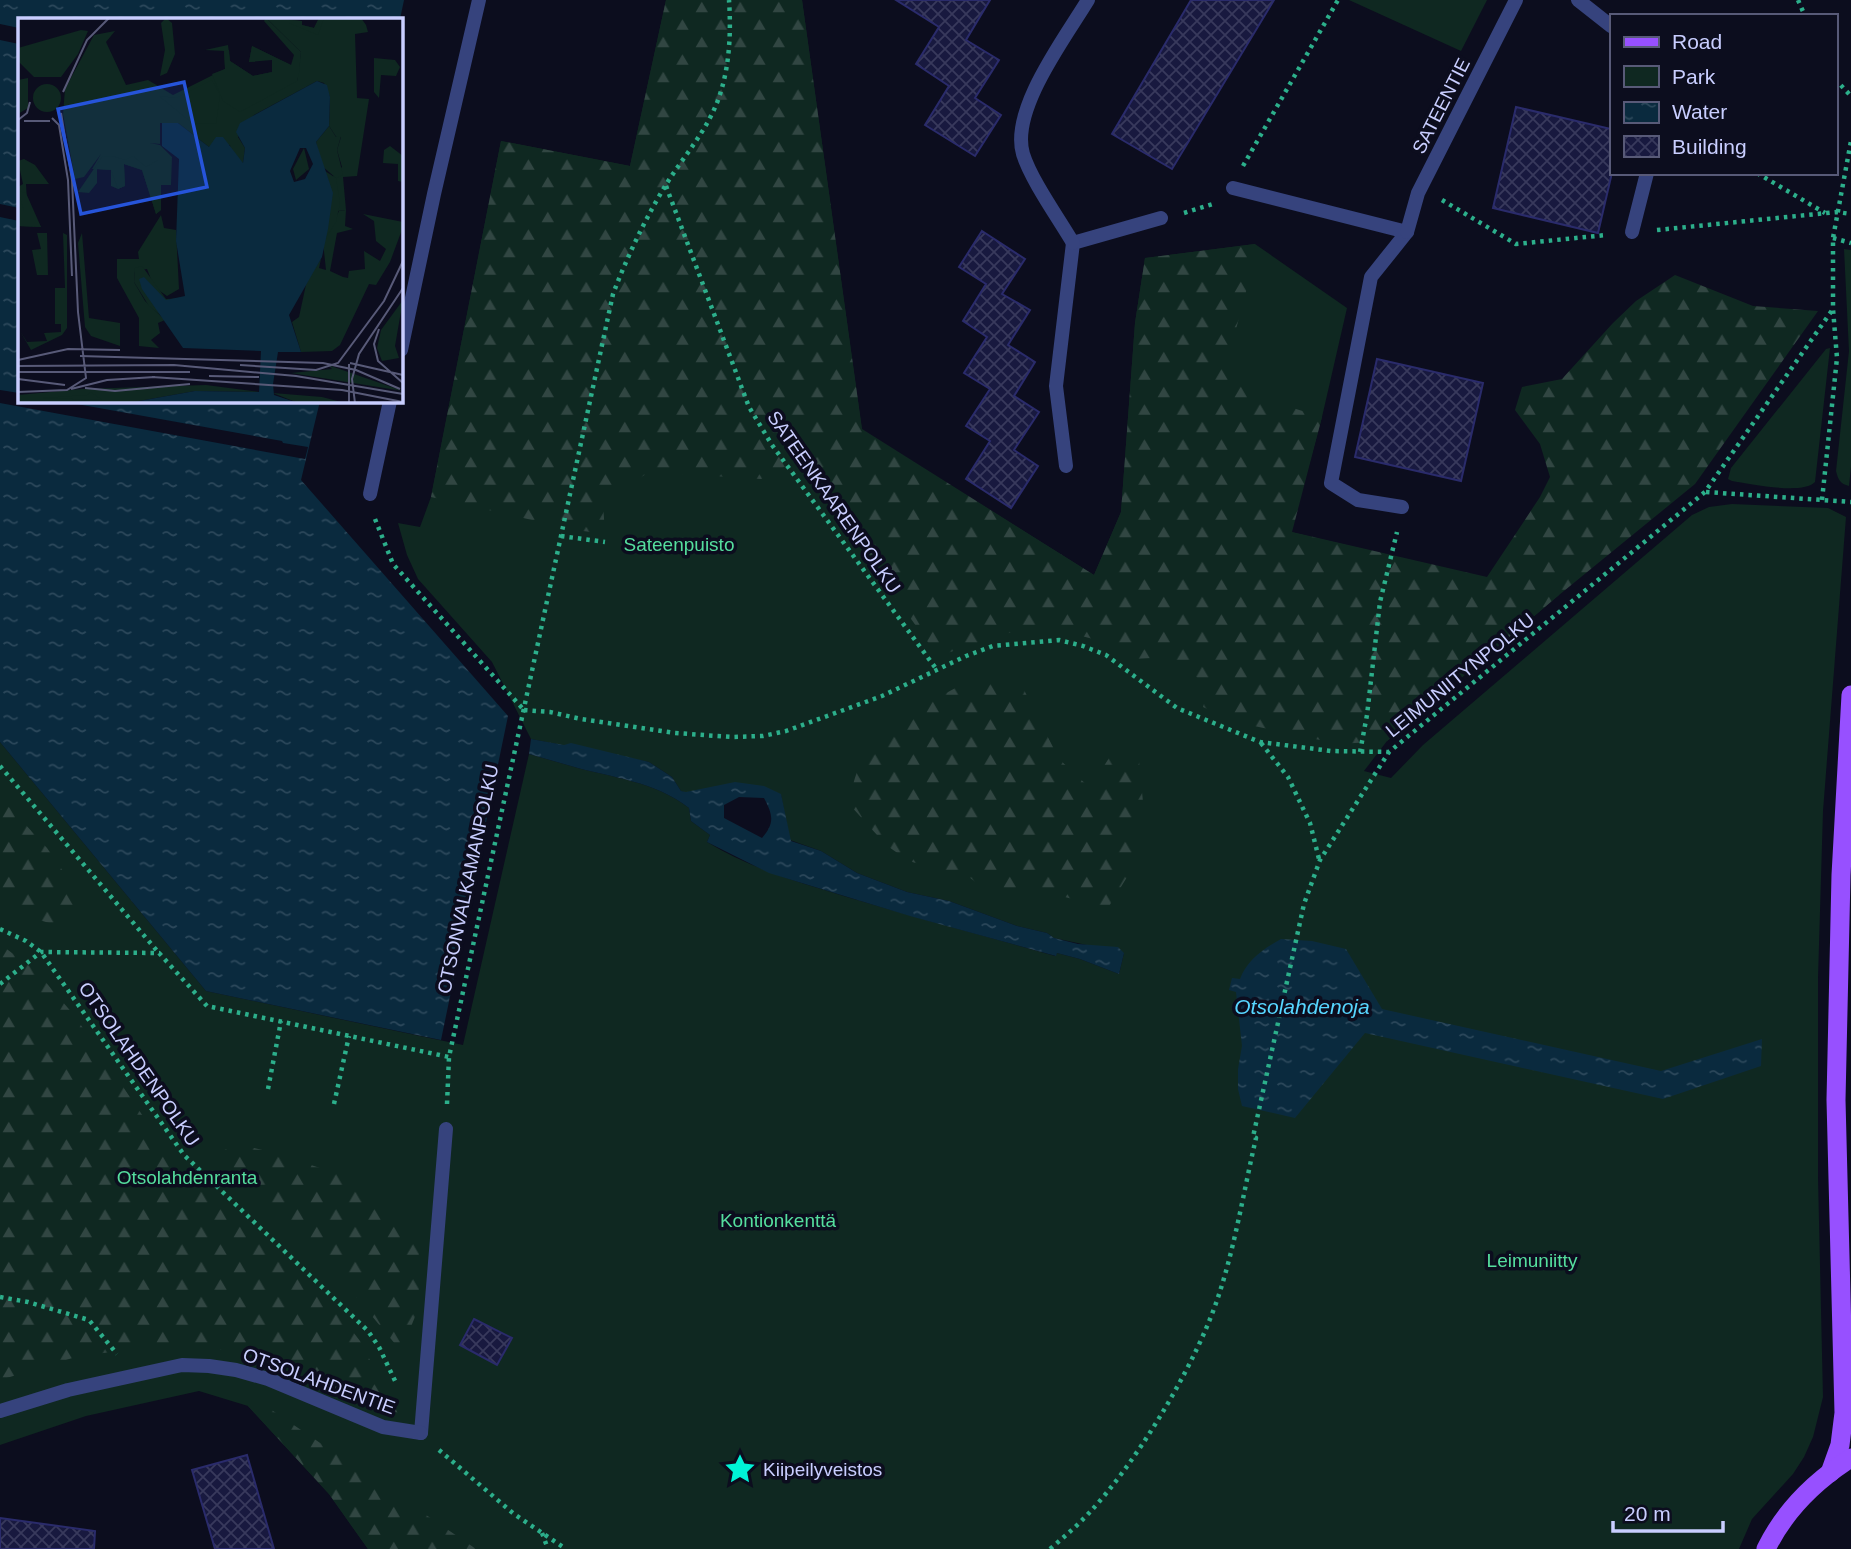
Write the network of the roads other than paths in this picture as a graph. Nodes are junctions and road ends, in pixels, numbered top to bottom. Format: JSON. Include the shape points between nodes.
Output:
{"nodes":[{"id":1,"x":479,"y":0,"type":"edge"},
{"id":2,"x":1088,"y":0,"type":"edge"},
{"id":3,"x":1516,"y":0,"type":"edge"},
{"id":4,"x":1578,"y":0,"type":"edge"},
{"id":5,"x":1610,"y":25,"type":"edge"},
{"id":6,"x":1646,"y":175,"type":"edge"},
{"id":7,"x":1233,"y":188,"type":"road end"},
{"id":8,"x":1161,"y":218,"type":"road end"},
{"id":9,"x":1407,"y":232,"type":"junction"},
{"id":10,"x":1632,"y":232,"type":"dead end"},
{"id":11,"x":1073,"y":243,"type":"junction"},
{"id":12,"x":402,"y":345,"type":"edge"},
{"id":13,"x":390,"y":402,"type":"edge"},
{"id":14,"x":1066,"y":466,"type":"dead end"},
{"id":15,"x":370,"y":494,"type":"road end"},
{"id":16,"x":1402,"y":507,"type":"road end"},
{"id":17,"x":1851,"y":695,"type":"edge"},
{"id":18,"x":446,"y":1129,"type":"road end"},
{"id":19,"x":0,"y":1411,"type":"edge"},
{"id":20,"x":1851,"y":1458,"type":"edge"},
{"id":21,"x":1830,"y":1473,"type":"junction"},
{"id":22,"x":1777,"y":1539,"type":"edge"},
{"id":23,"x":1766,"y":1549,"type":"edge"}],
"edges":[{"from":1,"to":12,"type":"street"},
{"from":2,"to":11,"type":"street","via":[[1032,94],[1021,136],[1029,167]]},
{"from":3,"to":9,"type":"street","name":"SATEENTIE","via":[[1418,193]]},
{"from":4,"to":5,"type":"street"},
{"from":6,"to":10,"type":"street"},
{"from":7,"to":9,"type":"street"},
{"from":8,"to":11,"type":"street"},
{"from":9,"to":16,"type":"street","via":[[1371,277],[1331,483],[1358,500]]},
{"from":11,"to":14,"type":"street","via":[[1056,386]]},
{"from":13,"to":15,"type":"street"},
{"from":17,"to":21,"type":"main road","via":[[1836,1100],[1844,1413]]},
{"from":18,"to":19,"type":"street","name":"OTSOLAHDENTIE","via":[[421,1433],[383,1427],[268,1379],[236,1370],[182,1365],[68,1390]]},
{"from":20,"to":21,"type":"main road"},
{"from":21,"to":22,"type":"main road","via":[[1805,1492]]},
{"from":22,"to":23,"type":"main road"}]}
